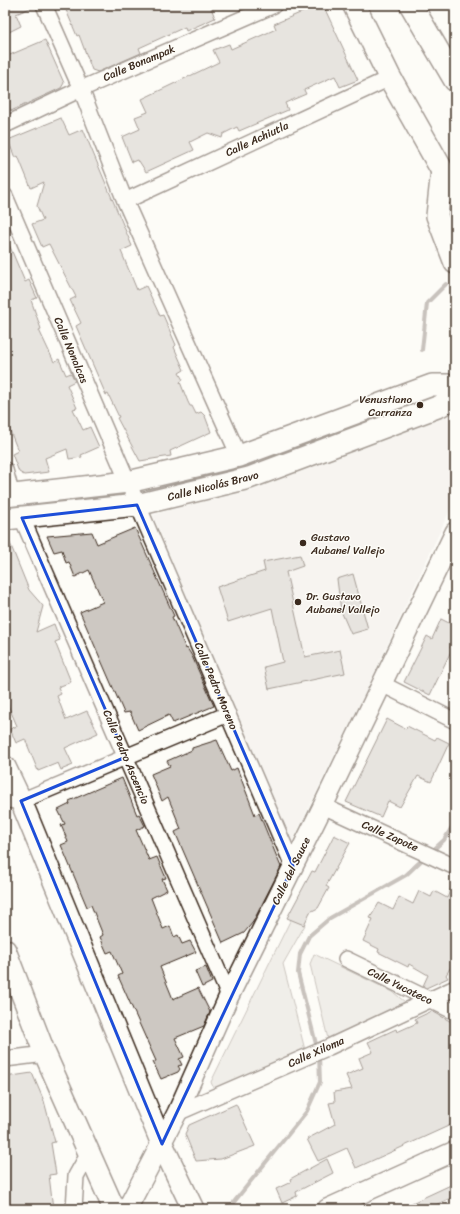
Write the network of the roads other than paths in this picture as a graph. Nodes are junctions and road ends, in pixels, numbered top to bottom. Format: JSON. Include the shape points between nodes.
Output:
{"nodes":[{"id":1,"x":44,"y":5,"type":"edge"},
{"id":2,"x":274,"y":5,"type":"edge"},
{"id":3,"x":354,"y":5,"type":"edge"},
{"id":4,"x":411,"y":5,"type":"edge"},
{"id":5,"x":390,"y":78,"type":"junction"},
{"id":6,"x":455,"y":80,"type":"edge"},
{"id":7,"x":81,"y":89,"type":"junction"},
{"id":8,"x":5,"y":125,"type":"edge"},
{"id":9,"x":442,"y":170,"type":"junction"},
{"id":10,"x":455,"y":194,"type":"edge"},
{"id":11,"x":5,"y":196,"type":"edge"},
{"id":12,"x":125,"y":201,"type":"junction"},
{"id":13,"x":455,"y":262,"type":"edge"},
{"id":14,"x":455,"y":385,"type":"edge"},
{"id":15,"x":455,"y":397,"type":"edge"},
{"id":16,"x":239,"y":456,"type":"junction"},
{"id":17,"x":5,"y":470,"type":"edge"},
{"id":18,"x":128,"y":482,"type":"junction"},
{"id":19,"x":9,"y":496,"type":"edge"},
{"id":20,"x":137,"y":505,"type":"junction"},
{"id":21,"x":14,"y":518,"type":"edge"},
{"id":22,"x":455,"y":532,"type":"edge"},
{"id":23,"x":382,"y":684,"type":"junction"},
{"id":24,"x":228,"y":714,"type":"junction"},
{"id":25,"x":455,"y":721,"type":"edge"},
{"id":26,"x":126,"y":757,"type":"junction"},
{"id":27,"x":5,"y":767,"type":"edge"},
{"id":28,"x":13,"y":800,"type":"edge"},
{"id":29,"x":324,"y":806,"type":"junction"},
{"id":30,"x":293,"y":866,"type":"junction"},
{"id":31,"x":455,"y":867,"type":"edge"},
{"id":32,"x":5,"y":950,"type":"edge"},
{"id":33,"x":346,"y":959,"type":"dead end"},
{"id":34,"x":455,"y":988,"type":"edge"},
{"id":35,"x":229,"y":996,"type":"junction"},
{"id":36,"x":430,"y":1000,"type":"junction"},
{"id":37,"x":455,"y":1012,"type":"edge"},
{"id":38,"x":45,"y":1054,"type":"junction"},
{"id":39,"x":5,"y":1059,"type":"edge"},
{"id":40,"x":177,"y":1113,"type":"junction"},
{"id":41,"x":162,"y":1144,"type":"junction"},
{"id":42,"x":455,"y":1151,"type":"edge"},
{"id":43,"x":89,"y":1153,"type":"junction"},
{"id":44,"x":74,"y":1209,"type":"edge"},
{"id":45,"x":114,"y":1209,"type":"edge"},
{"id":46,"x":127,"y":1209,"type":"edge"},
{"id":47,"x":193,"y":1209,"type":"edge"},
{"id":48,"x":327,"y":1209,"type":"edge"}],
"edges":[{"from":1,"to":7,"type":"street"},
{"from":2,"to":7,"type":"street","name":"Calle Bonampak"},
{"from":3,"to":5,"type":"main road"},
{"from":4,"to":6,"type":"main road"},
{"from":5,"to":9,"type":"main road"},
{"from":5,"to":12,"type":"street","name":"Calle Achiutla"},
{"from":7,"to":8,"type":"street","name":"Calle Bonampak"},
{"from":7,"to":12,"type":"street"},
{"from":9,"to":10,"type":"main road"},
{"from":9,"to":13,"type":"main road","via":[[437,216]]},
{"from":11,"to":18,"type":"street","name":"Calle Nonalcas"},
{"from":12,"to":16,"type":"street"},
{"from":14,"to":16,"type":"main road","name":"Calle Nicolás Bravo","via":[[432,385]]},
{"from":15,"to":20,"type":"main road","name":"Calle Nicolás Bravo","via":[[440,406],[249,478]]},
{"from":16,"to":18,"type":"main road","name":"Calle Nicolás Bravo"},
{"from":17,"to":19,"type":"street"},
{"from":18,"to":19,"type":"main road","name":"Calle Nicolás Bravo"},
{"from":18,"to":20,"type":"street","name":"Calle Nonalcas"},
{"from":20,"to":21,"type":"main road","name":"Calle Nicolás Bravo"},
{"from":20,"to":24,"type":"street","name":"Calle Pedro Moreno"},
{"from":21,"to":26,"type":"street","name":"Calle Pedro Ascencio"},
{"from":22,"to":23,"type":"street","name":"Calle del Sauce"},
{"from":23,"to":25,"type":"street"},
{"from":23,"to":29,"type":"street","name":"Calle del Sauce"},
{"from":24,"to":26,"type":"street"},
{"from":24,"to":30,"type":"street","name":"Calle Pedro Moreno"},
{"from":26,"to":28,"type":"street"},
{"from":26,"to":35,"type":"street","name":"Calle Pedro Ascencio"},
{"from":27,"to":28,"type":"main road"},
{"from":28,"to":41,"type":"main road"},
{"from":29,"to":30,"type":"street","name":"Calle del Sauce"},
{"from":29,"to":31,"type":"street","name":"Calle Zapote"},
{"from":30,"to":35,"type":"street","name":"Calle del Sauce"},
{"from":32,"to":38,"type":"main road"},
{"from":33,"to":36,"type":"street","name":"Calle Yucateco"},
{"from":34,"to":36,"type":"street","name":"Calle Xiloma"},
{"from":35,"to":40,"type":"street","name":"Calle del Sauce"},
{"from":36,"to":37,"type":"street","name":"Calle Yucateco"},
{"from":36,"to":40,"type":"street","name":"Calle Xiloma"},
{"from":38,"to":39,"type":"street"},
{"from":38,"to":43,"type":"main road"},
{"from":40,"to":41,"type":"street","name":"Calle del Sauce"},
{"from":41,"to":46,"type":"street","name":"Calle del Sauce"},
{"from":41,"to":47,"type":"main road"},
{"from":42,"to":48,"type":"street"},
{"from":43,"to":44,"type":"street","via":[[76,1176]]},
{"from":43,"to":45,"type":"main road"}]}
